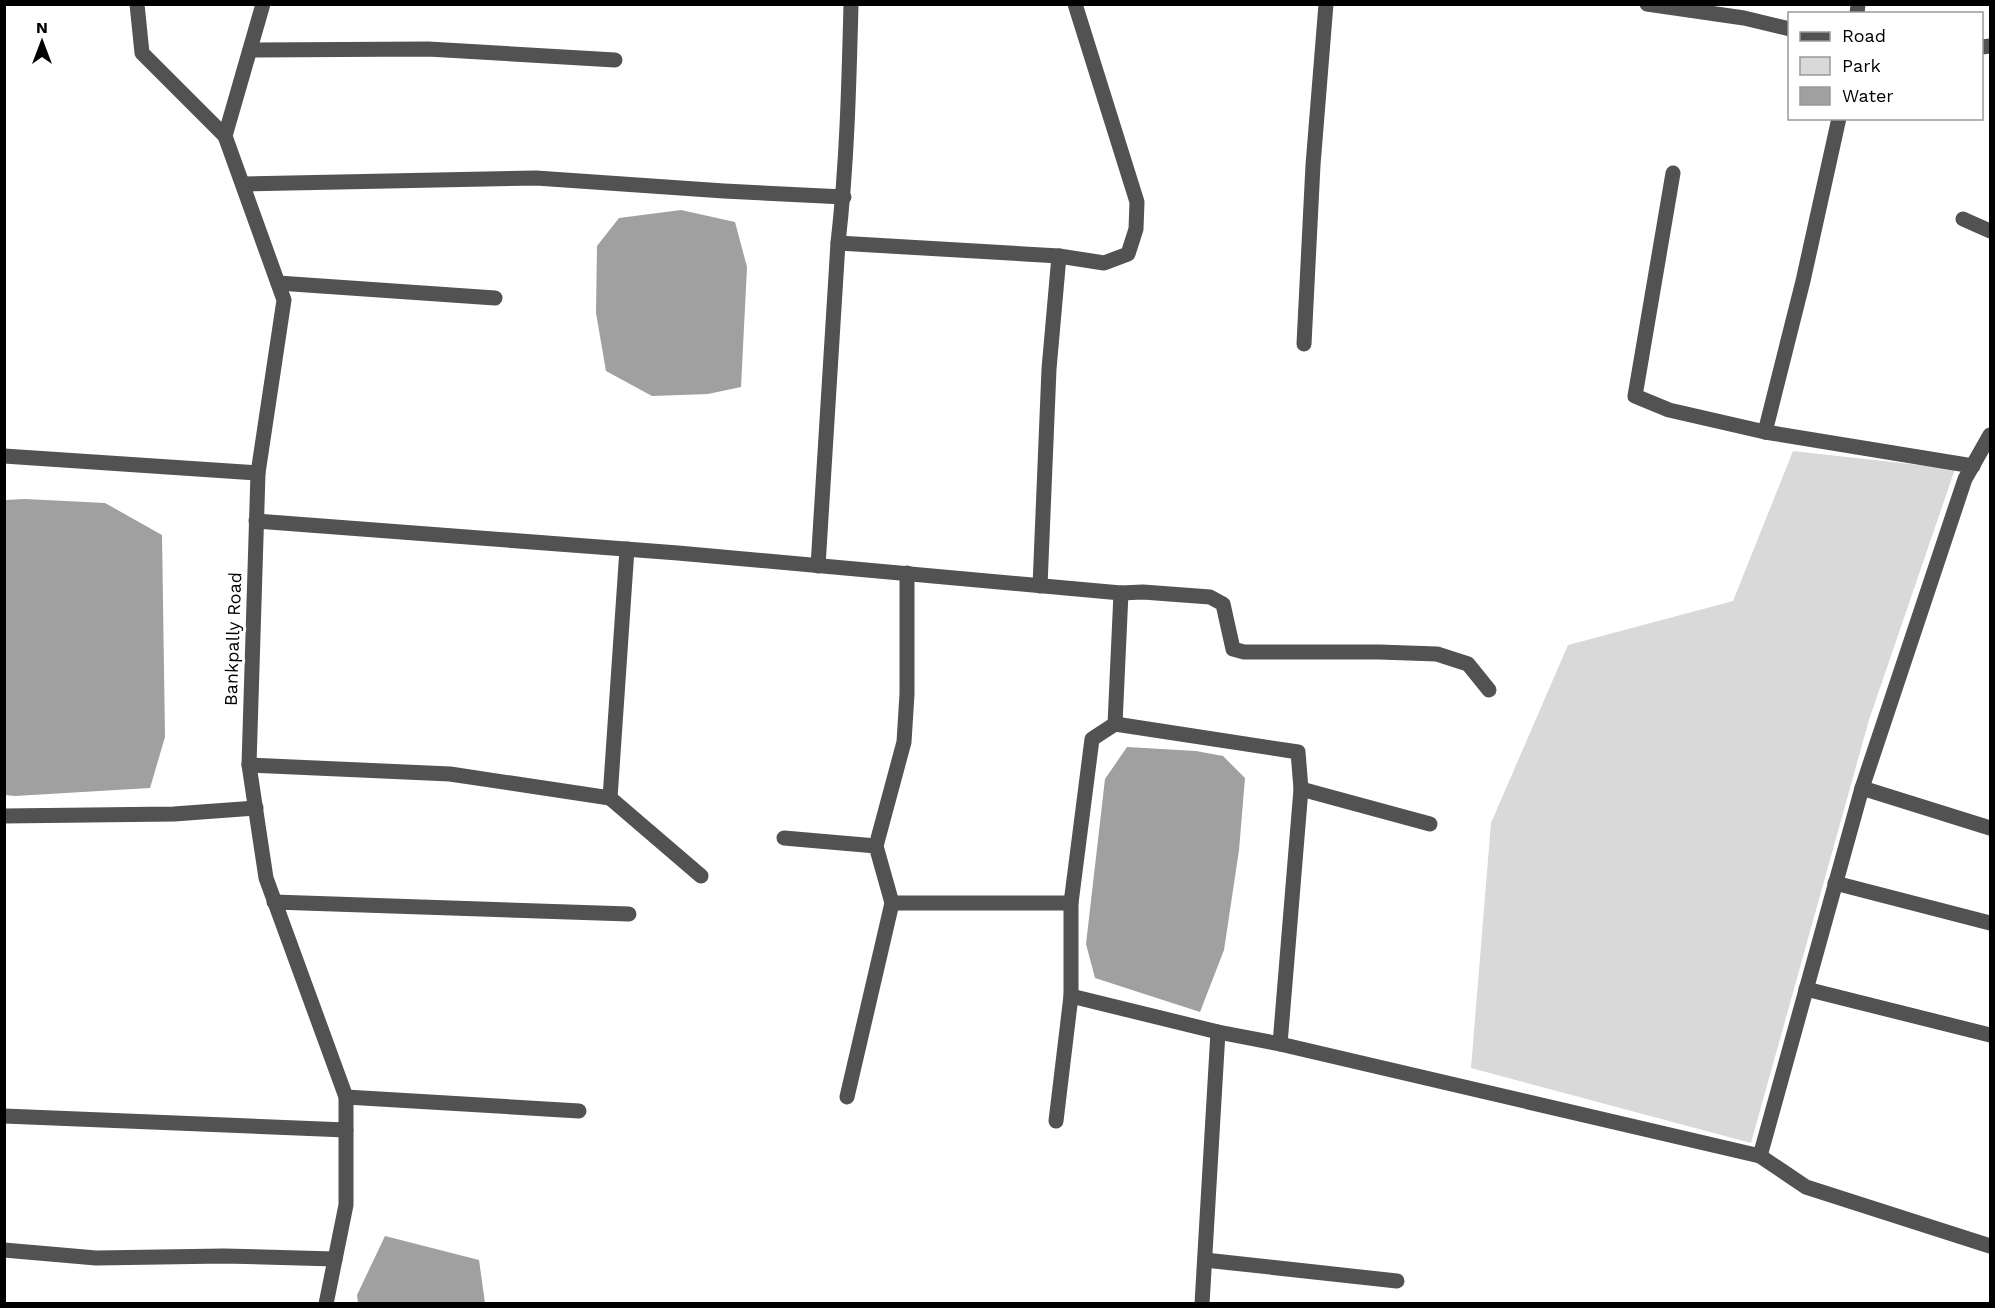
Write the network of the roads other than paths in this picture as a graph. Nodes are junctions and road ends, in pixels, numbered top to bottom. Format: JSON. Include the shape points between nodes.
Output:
{"nodes":[{"id":1,"x":137,"y":4,"type":"edge"},
{"id":2,"x":263,"y":4,"type":"edge"},
{"id":3,"x":851,"y":4,"type":"edge"},
{"id":4,"x":1075,"y":4,"type":"edge"},
{"id":5,"x":1326,"y":4,"type":"edge"},
{"id":6,"x":1647,"y":4,"type":"edge"},
{"id":7,"x":1744,"y":11,"type":"edge"},
{"id":8,"x":1788,"y":28,"type":"edge"},
{"id":9,"x":250,"y":50,"type":"junction"},
{"id":10,"x":615,"y":60,"type":"dead end"},
{"id":11,"x":1839,"y":120,"type":"edge"},
{"id":12,"x":225,"y":136,"type":"junction"},
{"id":13,"x":1673,"y":173,"type":"dead end"},
{"id":14,"x":243,"y":184,"type":"junction"},
{"id":15,"x":844,"y":197,"type":"junction"},
{"id":16,"x":1963,"y":219,"type":"dead end"},
{"id":17,"x":1990,"y":231,"type":"edge"},
{"id":18,"x":838,"y":243,"type":"junction"},
{"id":19,"x":1059,"y":256,"type":"junction"},
{"id":20,"x":278,"y":283,"type":"junction"},
{"id":21,"x":495,"y":298,"type":"dead end"},
{"id":22,"x":1304,"y":344,"type":"dead end"},
{"id":23,"x":1765,"y":432,"type":"junction"},
{"id":24,"x":1990,"y":435,"type":"edge"},
{"id":25,"x":4,"y":456,"type":"edge"},
{"id":26,"x":1973,"y":466,"type":"junction"},
{"id":27,"x":258,"y":474,"type":"junction"},
{"id":28,"x":256,"y":521,"type":"junction"},
{"id":29,"x":627,"y":549,"type":"junction"},
{"id":30,"x":818,"y":566,"type":"junction"},
{"id":31,"x":907,"y":573,"type":"junction"},
{"id":32,"x":1040,"y":586,"type":"junction"},
{"id":33,"x":1121,"y":593,"type":"junction"},
{"id":34,"x":1489,"y":690,"type":"dead end"},
{"id":35,"x":1115,"y":724,"type":"junction"},
{"id":36,"x":249,"y":765,"type":"junction"},
{"id":37,"x":1862,"y":788,"type":"junction"},
{"id":38,"x":1301,"y":789,"type":"junction"},
{"id":39,"x":610,"y":798,"type":"junction"},
{"id":40,"x":256,"y":808,"type":"junction"},
{"id":41,"x":4,"y":816,"type":"edge"},
{"id":42,"x":1430,"y":824,"type":"dead end"},
{"id":43,"x":1990,"y":828,"type":"edge"},
{"id":44,"x":784,"y":838,"type":"dead end"},
{"id":45,"x":876,"y":846,"type":"junction"},
{"id":46,"x":701,"y":876,"type":"dead end"},
{"id":47,"x":1835,"y":884,"type":"junction"},
{"id":48,"x":274,"y":902,"type":"junction"},
{"id":49,"x":892,"y":903,"type":"junction"},
{"id":50,"x":1071,"y":903,"type":"junction"},
{"id":51,"x":629,"y":914,"type":"dead end"},
{"id":52,"x":1990,"y":923,"type":"edge"},
{"id":53,"x":1806,"y":989,"type":"junction"},
{"id":54,"x":1071,"y":996,"type":"junction"},
{"id":55,"x":1218,"y":1032,"type":"junction"},
{"id":56,"x":1990,"y":1035,"type":"edge"},
{"id":57,"x":1280,"y":1044,"type":"junction"},
{"id":58,"x":346,"y":1097,"type":"junction"},
{"id":59,"x":847,"y":1097,"type":"dead end"},
{"id":60,"x":579,"y":1111,"type":"dead end"},
{"id":61,"x":4,"y":1116,"type":"edge"},
{"id":62,"x":1056,"y":1121,"type":"dead end"},
{"id":63,"x":346,"y":1130,"type":"junction"},
{"id":64,"x":1760,"y":1156,"type":"junction"},
{"id":65,"x":1990,"y":1246,"type":"edge"},
{"id":66,"x":4,"y":1250,"type":"edge"},
{"id":67,"x":335,"y":1259,"type":"junction"},
{"id":68,"x":1204,"y":1260,"type":"junction"},
{"id":69,"x":1397,"y":1281,"type":"dead end"},
{"id":70,"x":326,"y":1304,"type":"edge"},
{"id":71,"x":1202,"y":1304,"type":"edge"}],
"edges":[{"from":1,"to":12,"type":"street","name":"Bankpally Road","via":[[142,53]]},
{"from":2,"to":9,"type":"street"},
{"from":3,"to":15,"type":"street"},
{"from":4,"to":19,"type":"street","via":[[1137,202],[1136,229],[1128,254],[1104,263]]},
{"from":5,"to":22,"type":"street"},
{"from":6,"to":7,"type":"street"},
{"from":7,"to":8,"type":"street"},
{"from":9,"to":10,"type":"street","via":[[428,49]]},
{"from":9,"to":12,"type":"street"},
{"from":11,"to":23,"type":"street"},
{"from":12,"to":14,"type":"street","name":"Bankpally Road"},
{"from":13,"to":23,"type":"street","via":[[1635,396],[1669,410]]},
{"from":14,"to":15,"type":"street","via":[[536,178]]},
{"from":14,"to":20,"type":"street","name":"Bankpally Road"},
{"from":15,"to":18,"type":"street"},
{"from":16,"to":17,"type":"street"},
{"from":18,"to":19,"type":"street"},
{"from":18,"to":30,"type":"street"},
{"from":19,"to":32,"type":"street","via":[[1049,369]]},
{"from":20,"to":21,"type":"street"},
{"from":20,"to":27,"type":"street","name":"Bankpally Road","via":[[284,300]]},
{"from":23,"to":26,"type":"street"},
{"from":24,"to":26,"type":"street"},
{"from":25,"to":27,"type":"street"},
{"from":26,"to":37,"type":"street","via":[[1965,479]]},
{"from":27,"to":28,"type":"street","name":"Bankpally Road"},
{"from":28,"to":29,"type":"street"},
{"from":28,"to":36,"type":"street","name":"Bankpally Road"},
{"from":29,"to":30,"type":"street"},
{"from":29,"to":39,"type":"street"},
{"from":30,"to":31,"type":"street"},
{"from":31,"to":32,"type":"street"},
{"from":31,"to":45,"type":"street","via":[[904,742]]},
{"from":32,"to":33,"type":"street"},
{"from":33,"to":34,"type":"street","via":[[1210,597],[1223,604],[1233,650],[1437,654],[1468,664]]},
{"from":33,"to":35,"type":"street"},
{"from":35,"to":38,"type":"street","via":[[1298,752]]},
{"from":35,"to":50,"type":"street","via":[[1092,739]]},
{"from":36,"to":39,"type":"street","via":[[450,774]]},
{"from":36,"to":40,"type":"street","name":"Bankpally Road"},
{"from":37,"to":43,"type":"street"},
{"from":37,"to":47,"type":"street"},
{"from":38,"to":42,"type":"street"},
{"from":38,"to":57,"type":"street"},
{"from":39,"to":46,"type":"street"},
{"from":40,"to":41,"type":"street","via":[[174,814]]},
{"from":40,"to":48,"type":"street","name":"Bankpally Road","via":[[266,878]]},
{"from":44,"to":45,"type":"street"},
{"from":45,"to":49,"type":"street"},
{"from":47,"to":52,"type":"street"},
{"from":47,"to":53,"type":"street"},
{"from":48,"to":51,"type":"street"},
{"from":48,"to":58,"type":"street","name":"Bankpally Road"},
{"from":49,"to":50,"type":"street"},
{"from":49,"to":59,"type":"street"},
{"from":50,"to":54,"type":"street"},
{"from":53,"to":56,"type":"street"},
{"from":53,"to":64,"type":"street"},
{"from":54,"to":55,"type":"street"},
{"from":54,"to":62,"type":"street"},
{"from":55,"to":57,"type":"street"},
{"from":55,"to":68,"type":"street"},
{"from":57,"to":64,"type":"street"},
{"from":58,"to":60,"type":"street"},
{"from":58,"to":63,"type":"street","name":"Bankpally Road"},
{"from":61,"to":63,"type":"street"},
{"from":63,"to":67,"type":"street","name":"Bankpally Road","via":[[346,1205]]},
{"from":64,"to":65,"type":"street","via":[[1806,1187]]},
{"from":66,"to":67,"type":"street","via":[[96,1258]]},
{"from":67,"to":70,"type":"street","name":"Bankpally Road"},
{"from":68,"to":69,"type":"street"},
{"from":68,"to":71,"type":"street"}]}
